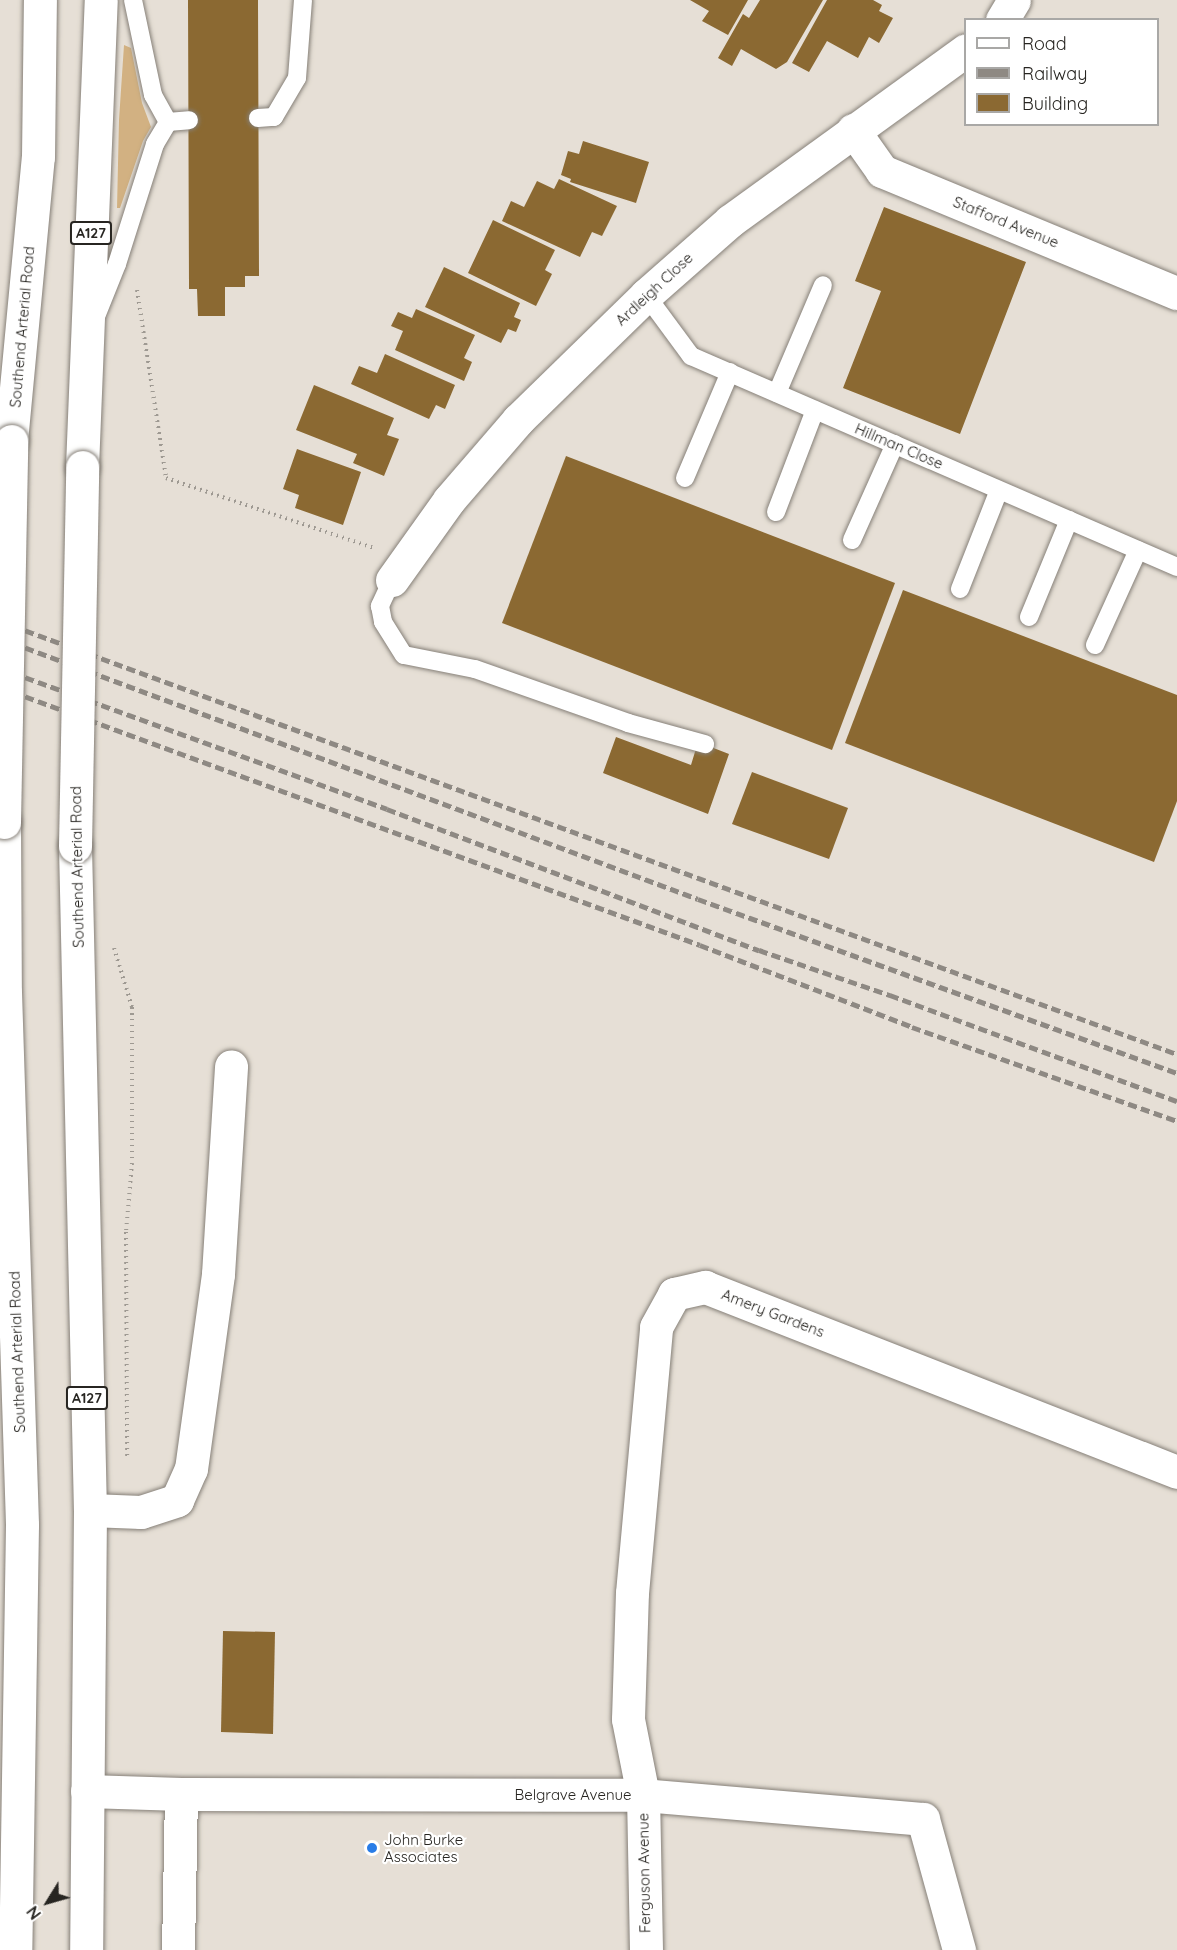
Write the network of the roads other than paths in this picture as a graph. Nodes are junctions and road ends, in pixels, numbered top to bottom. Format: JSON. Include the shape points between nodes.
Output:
{"nodes":[{"id":1,"x":40,"y":0,"type":"edge"},
{"id":2,"x":101,"y":0,"type":"edge"},
{"id":3,"x":133,"y":0,"type":"edge"},
{"id":4,"x":303,"y":0,"type":"edge"},
{"id":5,"x":1014,"y":0,"type":"edge"},
{"id":6,"x":1003,"y":18,"type":"edge"},
{"id":7,"x":964,"y":51,"type":"edge"},
{"id":8,"x":258,"y":118,"type":"dead end"},
{"id":9,"x":189,"y":120,"type":"dead end"},
{"id":10,"x":168,"y":122,"type":"junction"},
{"id":11,"x":853,"y":130,"type":"junction"},
{"id":12,"x":823,"y":285,"type":"dead end"},
{"id":13,"x":1177,"y":293,"type":"edge"},
{"id":14,"x":646,"y":295,"type":"junction"},
{"id":15,"x":87,"y":339,"type":"junction"},
{"id":16,"x":730,"y":372,"type":"junction"},
{"id":17,"x":777,"y":393,"type":"junction"},
{"id":18,"x":814,"y":410,"type":"junction"},
{"id":19,"x":894,"y":444,"type":"junction"},
{"id":20,"x":685,"y":478,"type":"dead end"},
{"id":21,"x":999,"y":490,"type":"junction"},
{"id":22,"x":776,"y":512,"type":"dead end"},
{"id":23,"x":1069,"y":520,"type":"junction"},
{"id":24,"x":852,"y":540,"type":"dead end"},
{"id":25,"x":1138,"y":550,"type":"junction"},
{"id":26,"x":1177,"y":567,"type":"edge"},
{"id":27,"x":399,"y":569,"type":"joint"},
{"id":28,"x":960,"y":589,"type":"dead end"},
{"id":29,"x":1029,"y":617,"type":"dead end"},
{"id":30,"x":1095,"y":645,"type":"dead end"},
{"id":31,"x":705,"y":744,"type":"dead end"},
{"id":32,"x":231,"y":1066,"type":"dead end"},
{"id":33,"x":1177,"y":1472,"type":"edge"},
{"id":34,"x":90,"y":1510,"type":"junction"},
{"id":35,"x":9,"y":1780,"type":"edge"},
{"id":36,"x":87,"y":1791,"type":"junction"},
{"id":37,"x":181,"y":1794,"type":"junction"},
{"id":38,"x":643,"y":1795,"type":"junction"},
{"id":39,"x":15,"y":1950,"type":"edge"},
{"id":40,"x":86,"y":1950,"type":"edge"},
{"id":41,"x":178,"y":1950,"type":"edge"},
{"id":42,"x":646,"y":1950,"type":"edge"},
{"id":43,"x":959,"y":1950,"type":"edge"}],
"edges":[{"from":1,"to":35,"type":"main road","name":"Southend Arterial Road","bridge":true,"via":[[38,157],[11,441],[4,822],[5,1004],[22,1525]]},
{"from":2,"to":15,"type":"main road","name":"Southend Arterial Road","number":"A127"},
{"from":3,"to":10,"type":"lane","via":[[153,95]]},
{"from":4,"to":8,"type":"lane","via":[[297,78],[274,117]]},
{"from":5,"to":6,"type":"main road"},
{"from":7,"to":11,"type":"main road","name":"Ardleigh Close"},
{"from":9,"to":10,"type":"lane"},
{"from":10,"to":15,"type":"lane","via":[[155,144],[117,264]]},
{"from":11,"to":13,"type":"main road","name":"Stafford Avenue","via":[[882,171]]},
{"from":11,"to":14,"type":"main road","name":"Ardleigh Close","via":[[729,221]]},
{"from":12,"to":17,"type":"lane"},
{"from":14,"to":16,"type":"lane","name":"Hillman Close","via":[[691,356]]},
{"from":14,"to":27,"type":"main road","name":"Ardleigh Close","via":[[518,420],[449,500]]},
{"from":15,"to":34,"type":"main road","name":"Southend Arterial Road","number":"A127","bridge":true,"via":[[75,846]]},
{"from":16,"to":17,"type":"lane","name":"Hillman Close"},
{"from":16,"to":20,"type":"lane"},
{"from":17,"to":18,"type":"lane","name":"Hillman Close"},
{"from":18,"to":19,"type":"lane","name":"Hillman Close"},
{"from":18,"to":22,"type":"lane"},
{"from":19,"to":21,"type":"lane","name":"Hillman Close"},
{"from":19,"to":24,"type":"lane"},
{"from":21,"to":23,"type":"lane","name":"Hillman Close"},
{"from":21,"to":28,"type":"lane"},
{"from":23,"to":25,"type":"lane","name":"Hillman Close"},
{"from":23,"to":29,"type":"lane"},
{"from":25,"to":26,"type":"lane","name":"Hillman Close"},
{"from":25,"to":30,"type":"lane"},
{"from":27,"to":31,"type":"lane","via":[[380,606],[383,622],[404,655],[475,669],[628,723]]},
{"from":32,"to":34,"type":"main road","via":[[218,1274],[191,1469],[177,1500],[141,1512]]},
{"from":33,"to":38,"type":"main road","name":"Amery Gardens","via":[[705,1287],[674,1294],[656,1327],[632,1593],[628,1719]]},
{"from":34,"to":36,"type":"main road","name":"Southend Arterial Road","number":"A127"},
{"from":35,"to":39,"type":"main road","name":"Southend Arterial Road"},
{"from":36,"to":37,"type":"main road","name":"Belgrave Avenue"},
{"from":36,"to":40,"type":"main road","name":"Southend Arterial Road","number":"A127"},
{"from":37,"to":38,"type":"main road","name":"Belgrave Avenue"},
{"from":37,"to":41,"type":"main road"},
{"from":38,"to":42,"type":"main road","name":"Ferguson Avenue"},
{"from":38,"to":43,"type":"main road","name":"Belgrave Avenue","via":[[923,1819]]}]}
